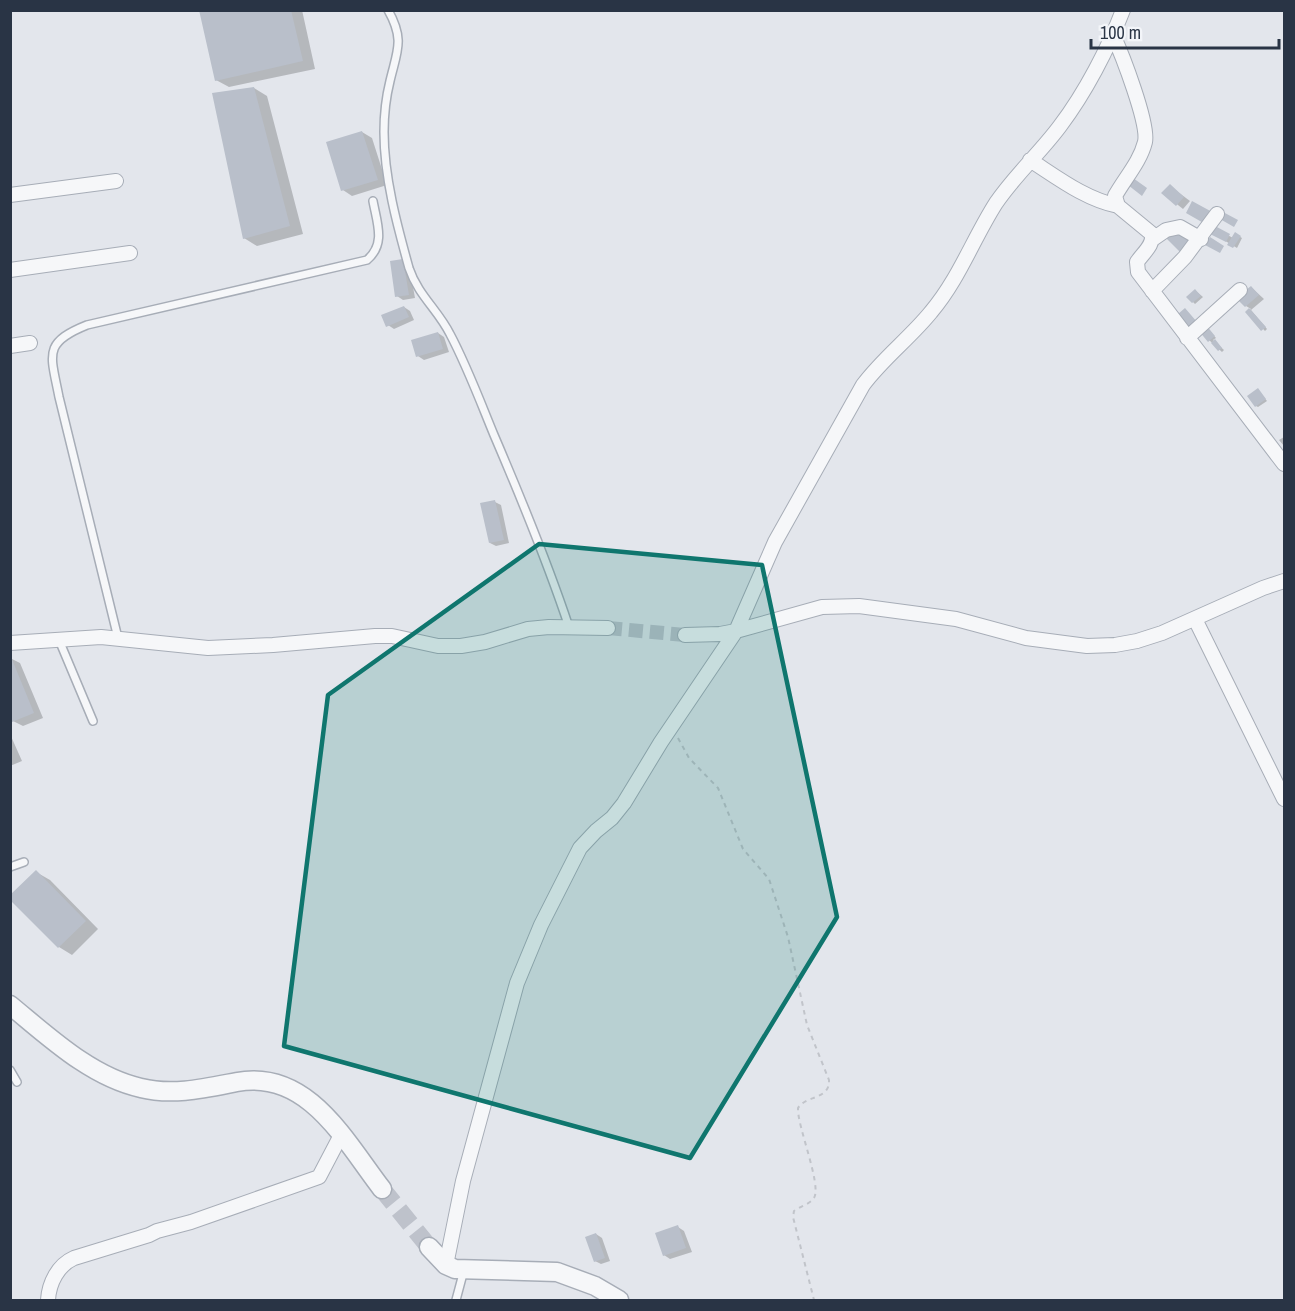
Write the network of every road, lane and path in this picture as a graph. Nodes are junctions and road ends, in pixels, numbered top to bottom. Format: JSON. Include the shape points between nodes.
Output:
{"nodes":[{"id":1,"x":388,"y":10,"type":"edge"},
{"id":2,"x":1123,"y":10,"type":"edge"},
{"id":3,"x":1113,"y":35,"type":"junction"},
{"id":4,"x":1030,"y":160,"type":"junction"},
{"id":5,"x":116,"y":181,"type":"dead end"},
{"id":6,"x":10,"y":195,"type":"edge"},
{"id":7,"x":373,"y":201,"type":"dead end"},
{"id":8,"x":1118,"y":206,"type":"junction"},
{"id":9,"x":1217,"y":214,"type":"dead end"},
{"id":10,"x":1153,"y":239,"type":"junction"},
{"id":11,"x":1201,"y":239,"type":"junction"},
{"id":12,"x":130,"y":254,"type":"dead end"},
{"id":13,"x":10,"y":270,"type":"edge"},
{"id":14,"x":1240,"y":290,"type":"dead end"},
{"id":15,"x":1152,"y":291,"type":"junction"},
{"id":16,"x":1187,"y":338,"type":"junction"},
{"id":17,"x":30,"y":343,"type":"dead end"},
{"id":18,"x":10,"y":346,"type":"edge"},
{"id":19,"x":1284,"y":464,"type":"edge"},
{"id":20,"x":1284,"y":581,"type":"edge"},
{"id":21,"x":1195,"y":619,"type":"junction"},
{"id":22,"x":569,"y":627,"type":"junction"},
{"id":23,"x":608,"y":628,"type":"tunnel mouth"},
{"id":24,"x":736,"y":631,"type":"junction"},
{"id":25,"x":685,"y":635,"type":"tunnel mouth"},
{"id":26,"x":118,"y":638,"type":"junction"},
{"id":27,"x":59,"y":640,"type":"junction"},
{"id":28,"x":10,"y":643,"type":"edge"},
{"id":29,"x":93,"y":721,"type":"dead end"},
{"id":30,"x":672,"y":726,"type":"junction"},
{"id":31,"x":1284,"y":799,"type":"edge"},
{"id":32,"x":24,"y":862,"type":"dead end"},
{"id":33,"x":10,"y":867,"type":"edge"},
{"id":34,"x":10,"y":1005,"type":"edge"},
{"id":35,"x":10,"y":1070,"type":"edge"},
{"id":36,"x":17,"y":1082,"type":"dead end"},
{"id":37,"x":341,"y":1135,"type":"junction"},
{"id":38,"x":382,"y":1190,"type":"tunnel mouth"},
{"id":39,"x":429,"y":1247,"type":"tunnel mouth"},
{"id":40,"x":455,"y":1268,"type":"junction"},
{"id":41,"x":48,"y":1300,"type":"edge"},
{"id":42,"x":456,"y":1300,"type":"edge"},
{"id":43,"x":619,"y":1300,"type":"edge"},
{"id":44,"x":814,"y":1300,"type":"edge"}],
"edges":[{"from":1,"to":22,"type":"lane","via":[[399,37],[384,132],[389,177],[409,268],[423,297],[450,332],[527,513]]},
{"from":2,"to":3,"type":"street"},
{"from":3,"to":4,"type":"street","via":[[1069,112]]},
{"from":3,"to":8,"type":"street","via":[[1130,74],[1146,135],[1140,156],[1115,196]]},
{"from":4,"to":8,"type":"street","via":[[1078,191]]},
{"from":4,"to":24,"type":"street","via":[[983,224],[943,298],[863,385],[775,542]]},
{"from":5,"to":6,"type":"street"},
{"from":7,"to":26,"type":"lane","via":[[379,245],[367,260],[87,326],[59,340],[53,350],[59,397]]},
{"from":8,"to":10,"type":"street","via":[[1148,229]]},
{"from":9,"to":11,"type":"street"},
{"from":10,"to":11,"type":"street","via":[[1180,226]]},
{"from":10,"to":15,"type":"street","via":[[1136,268]]},
{"from":11,"to":15,"type":"street"},
{"from":12,"to":13,"type":"street"},
{"from":14,"to":16,"type":"street"},
{"from":15,"to":16,"type":"street"},
{"from":16,"to":19,"type":"street"},
{"from":17,"to":18,"type":"street"},
{"from":20,"to":21,"type":"street"},
{"from":21,"to":24,"type":"street","via":[[1137,641],[1087,646],[1026,638],[956,619],[859,606],[822,607]]},
{"from":21,"to":31,"type":"street"},
{"from":22,"to":23,"type":"street"},
{"from":22,"to":26,"type":"street","via":[[528,630],[461,646],[438,646],[392,636],[208,648]]},
{"from":24,"to":25,"type":"street"},
{"from":24,"to":30,"type":"street"},
{"from":26,"to":27,"type":"street"},
{"from":27,"to":28,"type":"street"},
{"from":27,"to":29,"type":"lane"},
{"from":30,"to":40,"type":"street","via":[[624,803],[580,848],[528,954],[455,1214]]},
{"from":30,"to":44,"type":"path","via":[[689,758],[718,788],[743,849],[769,879],[788,937],[807,1025],[829,1080],[826,1092],[802,1102],[798,1108],[815,1195],[794,1211],[793,1217]]},
{"from":32,"to":33,"type":"lane"},
{"from":34,"to":37,"type":"street","via":[[93,1068],[118,1080],[163,1092],[244,1081],[284,1085],[310,1101]]},
{"from":35,"to":36,"type":"lane"},
{"from":37,"to":38,"type":"street"},
{"from":37,"to":41,"type":"street","via":[[319,1177],[64,1262],[49,1289]]},
{"from":39,"to":40,"type":"street"},
{"from":40,"to":42,"type":"lane"},
{"from":40,"to":43,"type":"street","via":[[556,1272],[595,1286]]}]}
